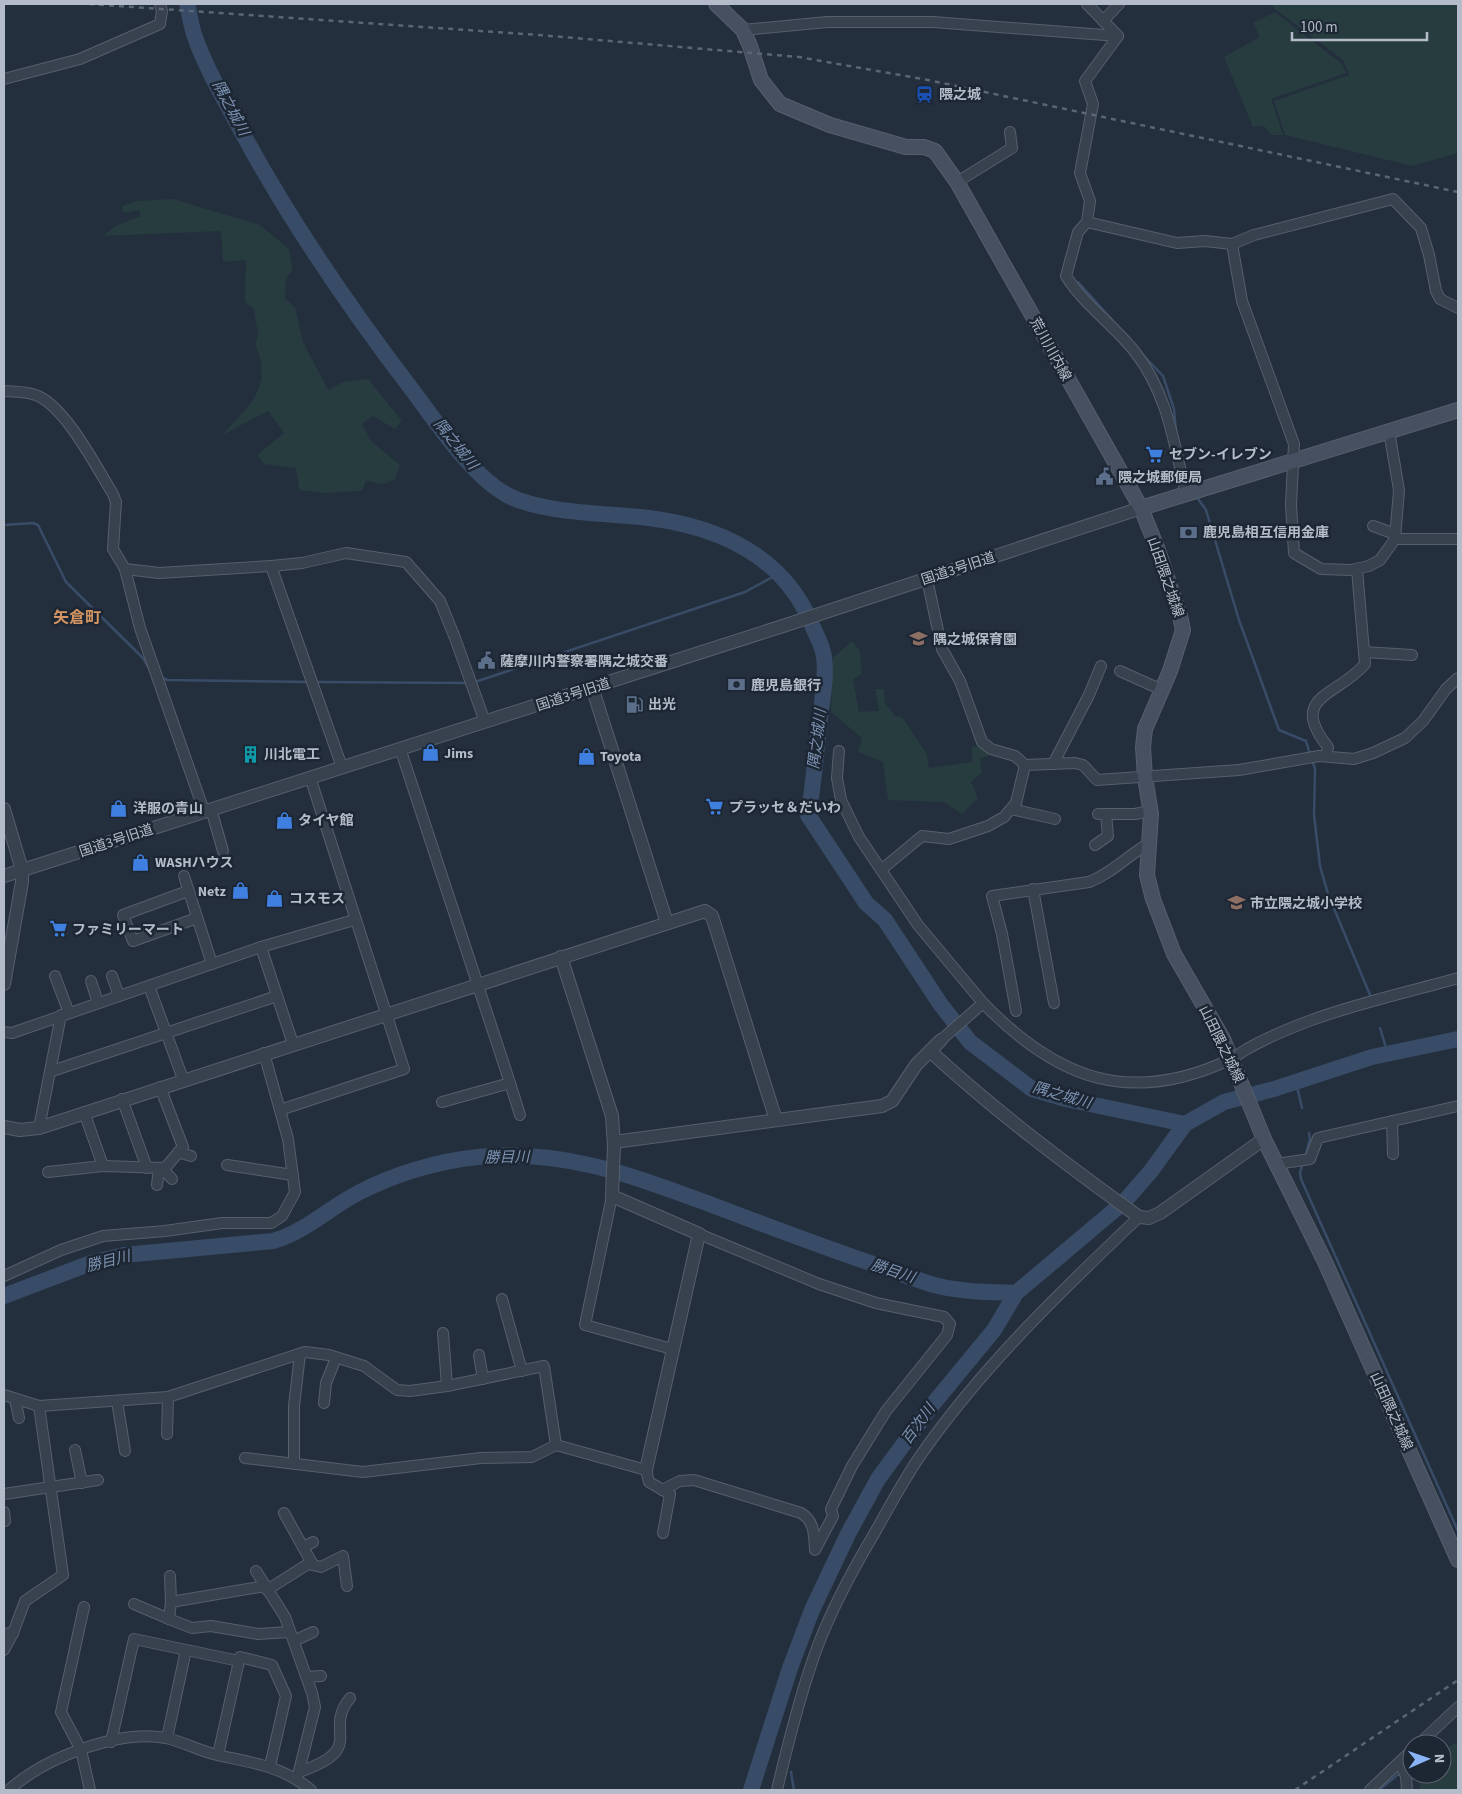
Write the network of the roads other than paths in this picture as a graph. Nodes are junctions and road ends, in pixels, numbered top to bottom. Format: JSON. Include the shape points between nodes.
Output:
{"nodes":[{"id":1,"x":160,"y":4,"type":"edge"},
{"id":2,"x":716,"y":4,"type":"edge"},
{"id":3,"x":1087,"y":4,"type":"edge"},
{"id":4,"x":1119,"y":4,"type":"edge"},
{"id":5,"x":1103,"y":21,"type":"junction"},
{"id":6,"x":743,"y":30,"type":"junction"},
{"id":7,"x":1118,"y":36,"type":"junction"},
{"id":8,"x":4,"y":79,"type":"edge"},
{"id":9,"x":1010,"y":132,"type":"dead end"},
{"id":10,"x":957,"y":182,"type":"junction"},
{"id":11,"x":1087,"y":222,"type":"junction"},
{"id":12,"x":1232,"y":244,"type":"junction"},
{"id":13,"x":1458,"y":308,"type":"edge"},
{"id":14,"x":4,"y":391,"type":"edge"},
{"id":15,"x":1458,"y":410,"type":"edge"},
{"id":16,"x":1389,"y":432,"type":"junction"},
{"id":17,"x":1294,"y":461,"type":"junction"},
{"id":18,"x":1191,"y":493,"type":"junction"},
{"id":19,"x":1141,"y":508,"type":"junction"},
{"id":20,"x":1373,"y":526,"type":"dead end"},
{"id":21,"x":1395,"y":536,"type":"junction"},
{"id":22,"x":1458,"y":539,"type":"edge"},
{"id":23,"x":271,"y":566,"type":"junction"},
{"id":24,"x":1357,"y":568,"type":"junction"},
{"id":25,"x":125,"y":569,"type":"junction"},
{"id":26,"x":927,"y":579,"type":"junction"},
{"id":27,"x":1364,"y":652,"type":"junction"},
{"id":28,"x":1412,"y":654,"type":"dead end"},
{"id":29,"x":1101,"y":666,"type":"dead end"},
{"id":30,"x":1120,"y":671,"type":"dead end"},
{"id":31,"x":1458,"y":678,"type":"edge"},
{"id":32,"x":592,"y":687,"type":"junction"},
{"id":33,"x":1162,"y":690,"type":"junction"},
{"id":34,"x":485,"y":722,"type":"junction"},
{"id":35,"x":400,"y":748,"type":"junction"},
{"id":36,"x":840,"y":751,"type":"dead end"},
{"id":37,"x":1317,"y":756,"type":"junction"},
{"id":38,"x":1053,"y":764,"type":"junction"},
{"id":39,"x":1024,"y":765,"type":"junction"},
{"id":40,"x":342,"y":767,"type":"junction"},
{"id":41,"x":310,"y":777,"type":"junction"},
{"id":42,"x":1145,"y":777,"type":"junction"},
{"id":43,"x":4,"y":809,"type":"edge"},
{"id":44,"x":1011,"y":809,"type":"junction"},
{"id":45,"x":207,"y":810,"type":"junction"},
{"id":46,"x":1150,"y":811,"type":"junction"},
{"id":47,"x":1040,"y":815,"type":"junction"},
{"id":48,"x":1055,"y":819,"type":"dead end"},
{"id":49,"x":1042,"y":827,"type":"dead end"},
{"id":50,"x":1148,"y":844,"type":"junction"},
{"id":51,"x":1095,"y":845,"type":"dead end"},
{"id":52,"x":223,"y":851,"type":"dead end"},
{"id":53,"x":22,"y":870,"type":"junction"},
{"id":54,"x":882,"y":870,"type":"junction"},
{"id":55,"x":4,"y":876,"type":"edge"},
{"id":56,"x":184,"y":876,"type":"dead end"},
{"id":57,"x":1033,"y":889,"type":"junction"},
{"id":58,"x":188,"y":891,"type":"junction"},
{"id":59,"x":197,"y":918,"type":"junction"},
{"id":60,"x":354,"y":920,"type":"junction"},
{"id":61,"x":667,"y":923,"type":"junction"},
{"id":62,"x":261,"y":947,"type":"junction"},
{"id":63,"x":561,"y":957,"type":"junction"},
{"id":64,"x":212,"y":964,"type":"junction"},
{"id":65,"x":55,"y":976,"type":"dead end"},
{"id":66,"x":112,"y":976,"type":"dead end"},
{"id":67,"x":1458,"y":978,"type":"edge"},
{"id":68,"x":90,"y":981,"type":"dead end"},
{"id":69,"x":4,"y":984,"type":"edge"},
{"id":70,"x":476,"y":984,"type":"junction"},
{"id":71,"x":149,"y":986,"type":"junction"},
{"id":72,"x":118,"y":996,"type":"junction"},
{"id":73,"x":277,"y":996,"type":"junction"},
{"id":74,"x":98,"y":1003,"type":"junction"},
{"id":75,"x":1054,"y":1003,"type":"dead end"},
{"id":76,"x":981,"y":1004,"type":"junction"},
{"id":77,"x":1016,"y":1011,"type":"dead end"},
{"id":78,"x":385,"y":1013,"type":"junction"},
{"id":79,"x":65,"y":1014,"type":"junction"},
{"id":80,"x":4,"y":1032,"type":"edge"},
{"id":81,"x":166,"y":1033,"type":"junction"},
{"id":82,"x":940,"y":1040,"type":"joint"},
{"id":83,"x":293,"y":1044,"type":"junction"},
{"id":84,"x":930,"y":1051,"type":"junction"},
{"id":85,"x":264,"y":1053,"type":"junction"},
{"id":86,"x":1232,"y":1061,"type":"junction"},
{"id":87,"x":52,"y":1071,"type":"junction"},
{"id":88,"x":182,"y":1080,"type":"junction"},
{"id":89,"x":510,"y":1083,"type":"junction"},
{"id":90,"x":160,"y":1087,"type":"junction"},
{"id":91,"x":122,"y":1099,"type":"junction"},
{"id":92,"x":442,"y":1102,"type":"dead end"},
{"id":93,"x":1458,"y":1106,"type":"edge"},
{"id":94,"x":280,"y":1110,"type":"junction"},
{"id":95,"x":84,"y":1112,"type":"junction"},
{"id":96,"x":520,"y":1115,"type":"dead end"},
{"id":97,"x":776,"y":1120,"type":"junction"},
{"id":98,"x":1392,"y":1121,"type":"junction"},
{"id":99,"x":4,"y":1127,"type":"edge"},
{"id":100,"x":39,"y":1128,"type":"junction"},
{"id":101,"x":1262,"y":1134,"type":"junction"},
{"id":102,"x":614,"y":1144,"type":"junction"},
{"id":103,"x":178,"y":1152,"type":"junction"},
{"id":104,"x":1393,"y":1154,"type":"dead end"},
{"id":105,"x":191,"y":1156,"type":"dead end"},
{"id":106,"x":1276,"y":1164,"type":"junction"},
{"id":107,"x":227,"y":1165,"type":"dead end"},
{"id":108,"x":103,"y":1166,"type":"junction"},
{"id":109,"x":147,"y":1168,"type":"junction"},
{"id":110,"x":161,"y":1168,"type":"junction"},
{"id":111,"x":48,"y":1172,"type":"dead end"},
{"id":112,"x":293,"y":1175,"type":"junction"},
{"id":113,"x":172,"y":1179,"type":"dead end"},
{"id":114,"x":157,"y":1185,"type":"dead end"},
{"id":115,"x":612,"y":1193,"type":"junction"},
{"id":116,"x":1137,"y":1216,"type":"junction"},
{"id":117,"x":699,"y":1234,"type":"junction"},
{"id":118,"x":4,"y":1276,"type":"edge"},
{"id":119,"x":502,"y":1298,"type":"dead end"},
{"id":120,"x":443,"y":1333,"type":"dead end"},
{"id":121,"x":672,"y":1349,"type":"junction"},
{"id":122,"x":300,"y":1354,"type":"junction"},
{"id":123,"x":479,"y":1355,"type":"dead end"},
{"id":124,"x":336,"y":1358,"type":"junction"},
{"id":125,"x":522,"y":1371,"type":"junction"},
{"id":126,"x":483,"y":1379,"type":"junction"},
{"id":127,"x":447,"y":1386,"type":"junction"},
{"id":128,"x":4,"y":1395,"type":"edge"},
{"id":129,"x":168,"y":1398,"type":"junction"},
{"id":130,"x":15,"y":1399,"type":"junction"},
{"id":131,"x":117,"y":1401,"type":"junction"},
{"id":132,"x":324,"y":1403,"type":"dead end"},
{"id":133,"x":39,"y":1406,"type":"junction"},
{"id":134,"x":19,"y":1418,"type":"dead end"},
{"id":135,"x":167,"y":1434,"type":"dead end"},
{"id":136,"x":556,"y":1445,"type":"junction"},
{"id":137,"x":75,"y":1450,"type":"dead end"},
{"id":138,"x":125,"y":1451,"type":"dead end"},
{"id":139,"x":244,"y":1458,"type":"dead end"},
{"id":140,"x":294,"y":1464,"type":"junction"},
{"id":141,"x":646,"y":1470,"type":"junction"},
{"id":142,"x":98,"y":1480,"type":"dead end"},
{"id":143,"x":82,"y":1483,"type":"junction"},
{"id":144,"x":51,"y":1487,"type":"junction"},
{"id":145,"x":662,"y":1490,"type":"junction"},
{"id":146,"x":4,"y":1494,"type":"edge"},
{"id":147,"x":284,"y":1513,"type":"dead end"},
{"id":148,"x":663,"y":1533,"type":"dead end"},
{"id":149,"x":1458,"y":1560,"type":"edge"},
{"id":150,"x":313,"y":1565,"type":"junction"},
{"id":151,"x":256,"y":1571,"type":"dead end"},
{"id":152,"x":170,"y":1576,"type":"dead end"},
{"id":153,"x":348,"y":1586,"type":"dead end"},
{"id":154,"x":266,"y":1588,"type":"junction"},
{"id":155,"x":172,"y":1602,"type":"junction"},
{"id":156,"x":134,"y":1604,"type":"dead end"},
{"id":157,"x":84,"y":1607,"type":"dead end"},
{"id":158,"x":169,"y":1619,"type":"junction"},
{"id":159,"x":313,"y":1632,"type":"dead end"},
{"id":160,"x":8,"y":1633,"type":"edge"},
{"id":161,"x":292,"y":1636,"type":"junction"},
{"id":162,"x":4,"y":1650,"type":"edge"},
{"id":163,"x":186,"y":1650,"type":"junction"},
{"id":164,"x":239,"y":1661,"type":"junction"},
{"id":165,"x":306,"y":1676,"type":"junction"},
{"id":166,"x":321,"y":1676,"type":"dead end"},
{"id":167,"x":350,"y":1698,"type":"dead end"},
{"id":168,"x":1458,"y":1707,"type":"edge"},
{"id":169,"x":1430,"y":1734,"type":"edge"},
{"id":170,"x":167,"y":1738,"type":"junction"},
{"id":171,"x":111,"y":1742,"type":"junction"},
{"id":172,"x":81,"y":1750,"type":"junction"},
{"id":173,"x":218,"y":1755,"type":"junction"},
{"id":174,"x":270,"y":1766,"type":"junction"},
{"id":175,"x":1402,"y":1767,"type":"edge"},
{"id":176,"x":298,"y":1775,"type":"junction"},
{"id":177,"x":9,"y":1790,"type":"edge"},
{"id":178,"x":90,"y":1790,"type":"edge"},
{"id":179,"x":311,"y":1790,"type":"edge"},
{"id":180,"x":778,"y":1790,"type":"edge"},
{"id":181,"x":1370,"y":1790,"type":"edge"}],
"edges":[{"from":1,"to":8,"type":"street","via":[[160,24],[80,58]]},
{"from":2,"to":6,"type":"main road","name":"荒川川内線"},
{"from":3,"to":5,"type":"street"},
{"from":4,"to":5,"type":"street"},
{"from":5,"to":7,"type":"street"},
{"from":6,"to":7,"type":"street","via":[[827,22],[933,22]]},
{"from":6,"to":10,"type":"main road","name":"荒川川内線","via":[[760,80],[780,104],[830,125],[906,147],[935,151]]},
{"from":7,"to":11,"type":"street","via":[[1085,81],[1093,104],[1080,173],[1090,202]]},
{"from":9,"to":10,"type":"street","via":[[1012,148]]},
{"from":10,"to":19,"type":"main road","name":"荒川川内線"},
{"from":11,"to":12,"type":"street","via":[[1177,243],[1205,241]]},
{"from":11,"to":18,"type":"street","via":[[1078,232],[1066,276],[1074,289],[1134,351],[1163,399]]},
{"from":12,"to":13,"type":"street","via":[[1254,235],[1393,198],[1421,228],[1440,299]]},
{"from":12,"to":17,"type":"street","via":[[1242,301],[1294,444]]},
{"from":14,"to":25,"type":"street","via":[[24,392],[43,399],[76,435],[116,502],[113,549]]},
{"from":15,"to":16,"type":"main road"},
{"from":16,"to":17,"type":"main road"},
{"from":16,"to":21,"type":"street","via":[[1399,490]]},
{"from":17,"to":18,"type":"main road"},
{"from":17,"to":24,"type":"street","via":[[1291,505],[1294,553],[1321,569]]},
{"from":18,"to":19,"type":"main road"},
{"from":19,"to":26,"type":"street","name":"国道3号旧道"},
{"from":19,"to":33,"type":"main road","name":"山田隈之城線","via":[[1183,630]]},
{"from":20,"to":21,"type":"street"},
{"from":21,"to":22,"type":"street"},
{"from":21,"to":24,"type":"street","via":[[1380,560]]},
{"from":23,"to":25,"type":"street","via":[[159,573]]},
{"from":23,"to":34,"type":"street","via":[[302,563],[346,552],[406,562],[440,601]]},
{"from":23,"to":40,"type":"street"},
{"from":24,"to":27,"type":"street"},
{"from":25,"to":45,"type":"street","via":[[140,628]]},
{"from":26,"to":32,"type":"street","name":"国道3号旧道"},
{"from":26,"to":39,"type":"street","via":[[942,649],[960,681],[982,742],[991,749],[1015,756]]},
{"from":27,"to":28,"type":"street"},
{"from":27,"to":37,"type":"street","via":[[1365,664],[1357,674],[1314,705],[1312,721],[1317,734],[1328,747]]},
{"from":29,"to":38,"type":"street","via":[[1090,695]]},
{"from":30,"to":33,"type":"street"},
{"from":31,"to":37,"type":"street","via":[[1405,738],[1354,760]]},
{"from":32,"to":34,"type":"street","name":"国道3号旧道"},
{"from":32,"to":61,"type":"street"},
{"from":33,"to":42,"type":"main road","name":"山田隈之城線","via":[[1144,729]]},
{"from":34,"to":35,"type":"street","name":"国道3号旧道"},
{"from":35,"to":40,"type":"street","name":"国道3号旧道"},
{"from":35,"to":70,"type":"street"},
{"from":36,"to":54,"type":"street","via":[[837,778],[841,800],[859,837]]},
{"from":37,"to":42,"type":"street","via":[[1240,770]]},
{"from":38,"to":39,"type":"street"},
{"from":38,"to":42,"type":"street","via":[[1075,763],[1083,766],[1097,780]]},
{"from":39,"to":44,"type":"street","via":[[1016,803]]},
{"from":40,"to":41,"type":"street","name":"国道3号旧道"},
{"from":41,"to":45,"type":"street","name":"国道3号旧道"},
{"from":41,"to":60,"type":"street"},
{"from":42,"to":46,"type":"main road","name":"山田隈之城線"},
{"from":43,"to":53,"type":"street"},
{"from":44,"to":47,"type":"street"},
{"from":44,"to":54,"type":"street","via":[[1004,817],[962,836],[949,839],[922,836]]},
{"from":45,"to":52,"type":"street"},
{"from":45,"to":53,"type":"street","name":"国道3号旧道"},
{"from":46,"to":50,"type":"main road","name":"山田隈之城線"},
{"from":46,"to":51,"type":"street","via":[[1102,814],[1108,836]]},
{"from":47,"to":48,"type":"street"},
{"from":47,"to":49,"type":"street"},
{"from":50,"to":57,"type":"street","via":[[1128,855],[1103,877],[1075,886]]},
{"from":50,"to":86,"type":"main road","name":"山田隈之城線","via":[[1147,875],[1164,930]]},
{"from":53,"to":55,"type":"street","name":"国道3号旧道"},
{"from":53,"to":69,"type":"street"},
{"from":54,"to":76,"type":"street","via":[[918,925]]},
{"from":56,"to":58,"type":"street"},
{"from":57,"to":75,"type":"street"},
{"from":57,"to":77,"type":"street","via":[[992,896]]},
{"from":58,"to":59,"type":"street"},
{"from":58,"to":59,"type":"street","via":[[123,915],[132,941]]},
{"from":59,"to":64,"type":"street"},
{"from":60,"to":62,"type":"street"},
{"from":60,"to":78,"type":"street"},
{"from":61,"to":63,"type":"street"},
{"from":61,"to":97,"type":"street","via":[[705,911],[712,916]]},
{"from":62,"to":64,"type":"street"},
{"from":62,"to":73,"type":"street"},
{"from":63,"to":70,"type":"street"},
{"from":63,"to":102,"type":"street","via":[[612,1116]]},
{"from":64,"to":71,"type":"street"},
{"from":65,"to":79,"type":"street"},
{"from":66,"to":72,"type":"street"},
{"from":67,"to":86,"type":"street","via":[[1310,1021],[1247,1049]]},
{"from":68,"to":74,"type":"street"},
{"from":70,"to":78,"type":"street"},
{"from":70,"to":89,"type":"street"},
{"from":71,"to":72,"type":"street"},
{"from":71,"to":81,"type":"street"},
{"from":72,"to":74,"type":"street"},
{"from":73,"to":81,"type":"street"},
{"from":73,"to":83,"type":"street"},
{"from":74,"to":79,"type":"street"},
{"from":76,"to":82,"type":"street"},
{"from":76,"to":86,"type":"street","via":[[1037,1050],[1063,1066],[1106,1080],[1165,1081]]},
{"from":78,"to":83,"type":"street"},
{"from":78,"to":94,"type":"street","via":[[404,1069]]},
{"from":79,"to":80,"type":"street","via":[[12,1033]]},
{"from":79,"to":87,"type":"street"},
{"from":81,"to":87,"type":"street"},
{"from":81,"to":88,"type":"street"},
{"from":82,"to":84,"type":"street"},
{"from":83,"to":85,"type":"street"},
{"from":84,"to":97,"type":"street","via":[[916,1065],[892,1101],[882,1106]]},
{"from":84,"to":116,"type":"street","via":[[960,1079]]},
{"from":85,"to":88,"type":"street"},
{"from":85,"to":94,"type":"street"},
{"from":86,"to":101,"type":"main road","name":"山田隈之城線"},
{"from":87,"to":100,"type":"street"},
{"from":88,"to":90,"type":"street"},
{"from":89,"to":92,"type":"street"},
{"from":89,"to":96,"type":"street"},
{"from":90,"to":91,"type":"street"},
{"from":90,"to":103,"type":"street","via":[[183,1147]]},
{"from":91,"to":95,"type":"street"},
{"from":91,"to":109,"type":"street"},
{"from":93,"to":98,"type":"street"},
{"from":94,"to":112,"type":"street"},
{"from":95,"to":100,"type":"street"},
{"from":95,"to":108,"type":"street"},
{"from":97,"to":102,"type":"street"},
{"from":98,"to":104,"type":"street"},
{"from":98,"to":106,"type":"street","via":[[1318,1138],[1310,1160]]},
{"from":99,"to":100,"type":"street","via":[[20,1130]]},
{"from":101,"to":106,"type":"main road","name":"山田隈之城線"},
{"from":101,"to":116,"type":"street","via":[[1160,1213],[1149,1218]]},
{"from":102,"to":115,"type":"street"},
{"from":103,"to":105,"type":"street"},
{"from":103,"to":110,"type":"street"},
{"from":106,"to":149,"type":"main road","name":"山田隈之城線","via":[[1325,1262]]},
{"from":107,"to":112,"type":"street"},
{"from":108,"to":109,"type":"street"},
{"from":108,"to":111,"type":"street"},
{"from":109,"to":110,"type":"street"},
{"from":110,"to":113,"type":"street"},
{"from":110,"to":114,"type":"street"},
{"from":112,"to":118,"type":"street","via":[[295,1192],[282,1216],[270,1223],[222,1223],[103,1236],[61,1250]]},
{"from":115,"to":117,"type":"street"},
{"from":115,"to":121,"type":"street","via":[[585,1325]]},
{"from":116,"to":180,"type":"street","via":[[1022,1332],[943,1425],[900,1488],[846,1580],[816,1649],[789,1739]]},
{"from":117,"to":121,"type":"street"},
{"from":117,"to":145,"type":"street","via":[[819,1284],[876,1303],[944,1316],[950,1324],[947,1335],[886,1411],[852,1466],[830,1509],[833,1516],[815,1550],[812,1524],[801,1513],[694,1480],[680,1481]]},
{"from":119,"to":125,"type":"street"},
{"from":120,"to":127,"type":"street"},
{"from":121,"to":141,"type":"street"},
{"from":122,"to":124,"type":"street","via":[[305,1352]]},
{"from":122,"to":129,"type":"street"},
{"from":122,"to":140,"type":"street","via":[[294,1406]]},
{"from":123,"to":126,"type":"street"},
{"from":124,"to":127,"type":"street","via":[[364,1366],[397,1390]]},
{"from":124,"to":132,"type":"street","via":[[326,1383]]},
{"from":125,"to":126,"type":"street"},
{"from":125,"to":136,"type":"street","via":[[544,1366]]},
{"from":126,"to":127,"type":"street"},
{"from":128,"to":130,"type":"street"},
{"from":129,"to":131,"type":"street"},
{"from":129,"to":135,"type":"street"},
{"from":130,"to":133,"type":"street"},
{"from":130,"to":134,"type":"street"},
{"from":131,"to":133,"type":"street"},
{"from":131,"to":138,"type":"street"},
{"from":133,"to":144,"type":"street"},
{"from":136,"to":140,"type":"street","via":[[532,1457],[480,1458],[363,1472]]},
{"from":136,"to":141,"type":"street"},
{"from":137,"to":143,"type":"street"},
{"from":139,"to":140,"type":"street"},
{"from":141,"to":145,"type":"street","via":[[649,1482]]},
{"from":142,"to":143,"type":"street"},
{"from":143,"to":144,"type":"street"},
{"from":144,"to":146,"type":"street"},
{"from":144,"to":160,"type":"street","via":[[63,1575],[25,1601]]},
{"from":145,"to":148,"type":"street","via":[[670,1494]]},
{"from":147,"to":150,"type":"street","via":[[308,1544]]},
{"from":150,"to":153,"type":"street","via":[[321,1567],[343,1556]]},
{"from":150,"to":154,"type":"street","via":[[308,1564]]},
{"from":151,"to":154,"type":"street"},
{"from":152,"to":155,"type":"street"},
{"from":154,"to":155,"type":"street"},
{"from":154,"to":161,"type":"street","via":[[285,1617]]},
{"from":155,"to":158,"type":"street"},
{"from":156,"to":158,"type":"street"},
{"from":157,"to":172,"type":"street","via":[[61,1712]]},
{"from":158,"to":161,"type":"street","via":[[192,1628],[211,1626]]},
{"from":159,"to":161,"type":"street"},
{"from":160,"to":162,"type":"street"},
{"from":161,"to":165,"type":"street"},
{"from":163,"to":164,"type":"street"},
{"from":163,"to":170,"type":"street"},
{"from":163,"to":171,"type":"street","via":[[134,1639]]},
{"from":164,"to":173,"type":"street"},
{"from":164,"to":174,"type":"street","via":[[240,1657],[272,1664],[286,1696]]},
{"from":165,"to":166,"type":"street"},
{"from":165,"to":176,"type":"street","via":[[315,1707]]},
{"from":167,"to":176,"type":"street","via":[[343,1707],[342,1738],[337,1753]]},
{"from":168,"to":169,"type":"street"},
{"from":170,"to":171,"type":"street","via":[[138,1736]]},
{"from":170,"to":173,"type":"street"},
{"from":171,"to":172,"type":"street"},
{"from":172,"to":177,"type":"street","via":[[36,1769]]},
{"from":172,"to":178,"type":"street"},
{"from":173,"to":174,"type":"street"},
{"from":174,"to":176,"type":"street"},
{"from":175,"to":181,"type":"street"},
{"from":176,"to":179,"type":"street"}]}
